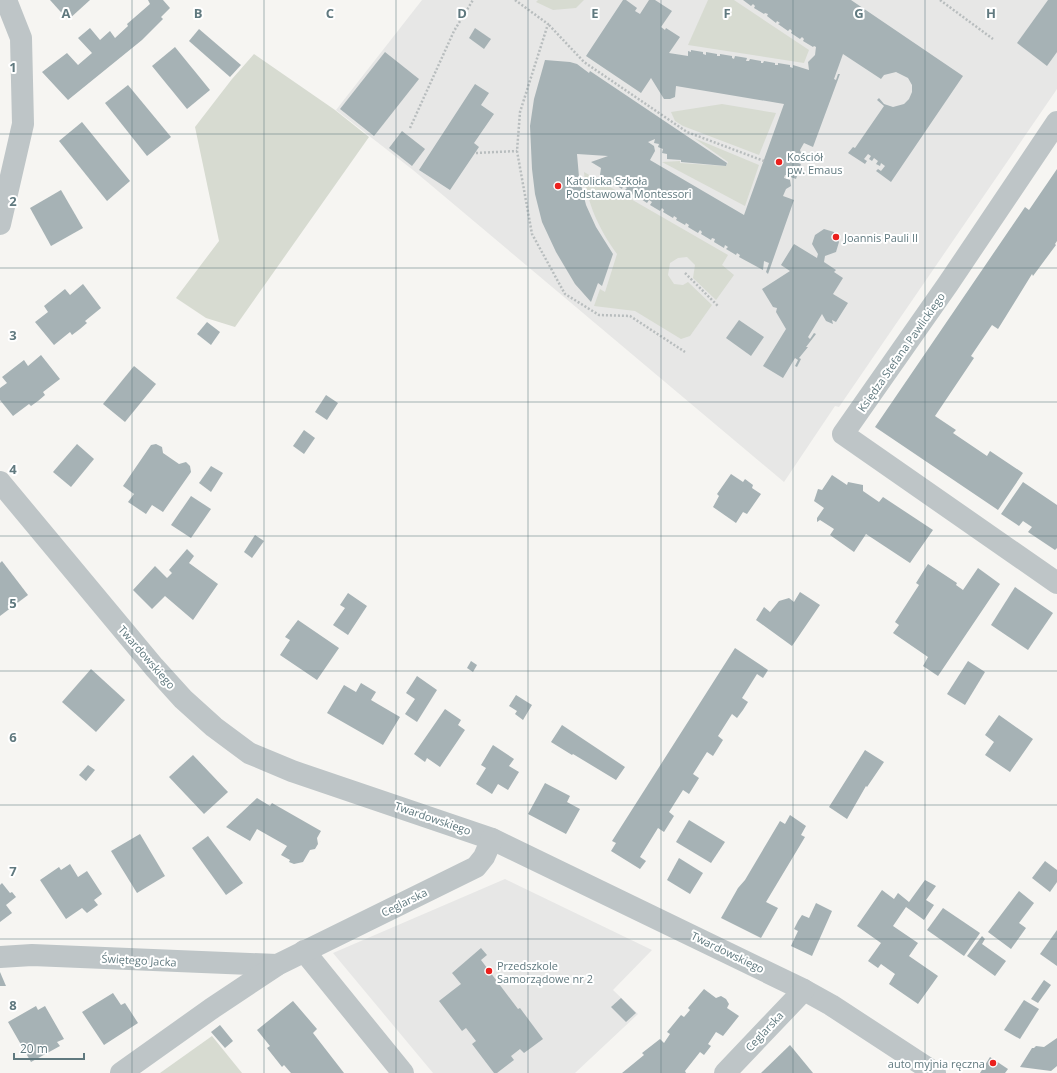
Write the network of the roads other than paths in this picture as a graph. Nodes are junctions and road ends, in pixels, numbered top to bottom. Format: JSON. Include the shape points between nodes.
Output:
{"nodes":[{"id":1,"x":6,"y":0,"type":"edge"},
{"id":2,"x":1057,"y":122,"type":"edge"},
{"id":3,"x":0,"y":224,"type":"edge"},
{"id":4,"x":0,"y":482,"type":"edge"},
{"id":5,"x":1057,"y":583,"type":"edge"},
{"id":6,"x":492,"y":839,"type":"junction"},
{"id":7,"x":304,"y":951,"type":"junction"},
{"id":8,"x":0,"y":957,"type":"edge"},
{"id":9,"x":277,"y":965,"type":"junction"},
{"id":10,"x":804,"y":990,"type":"junction"},
{"id":11,"x":122,"y":1073,"type":"edge"},
{"id":12,"x":403,"y":1073,"type":"edge"},
{"id":13,"x":725,"y":1073,"type":"edge"},
{"id":14,"x":935,"y":1073,"type":"edge"}],
"edges":[{"from":1,"to":3,"type":"street","via":[[21,38],[23,124]]},
{"from":2,"to":5,"type":"street","name":"Księdza Stefana Pawlickiego","via":[[843,434]]},
{"from":4,"to":6,"type":"street","name":"Twardowskiego","via":[[154,667],[183,699],[230,740],[249,752],[292,771]]},
{"from":6,"to":7,"type":"street","name":"Ceglarska","via":[[476,867]]},
{"from":6,"to":10,"type":"street","name":"Twardowskiego"},
{"from":7,"to":9,"type":"street","name":"Ceglarska"},
{"from":7,"to":12,"type":"street"},
{"from":8,"to":9,"type":"street","name":"Świętego Jacka","via":[[32,955]]},
{"from":9,"to":11,"type":"street","name":"Ceglarska"},
{"from":10,"to":13,"type":"street","name":"Ceglarska"},
{"from":10,"to":14,"type":"street","name":"Twardowskiego"}]}
